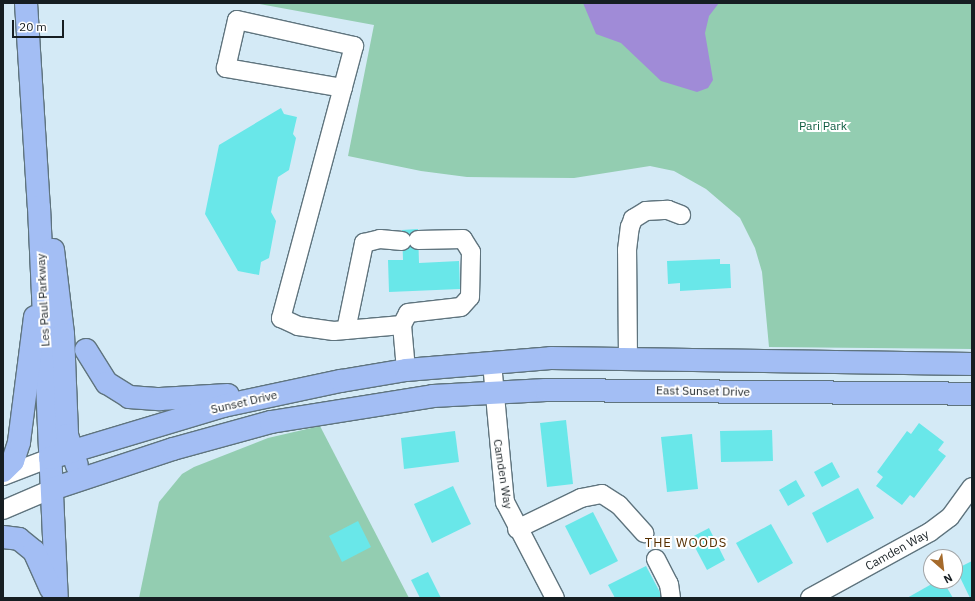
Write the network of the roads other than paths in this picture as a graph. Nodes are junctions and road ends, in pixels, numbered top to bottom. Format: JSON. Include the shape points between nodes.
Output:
{"nodes":[{"id":1,"x":26,"y":3,"type":"edge"},
{"id":2,"x":343,"y":88,"type":"junction"},
{"id":3,"x":39,"y":207,"type":"junction"},
{"id":4,"x":681,"y":216,"type":"dead end"},
{"id":5,"x":42,"y":273,"type":"junction"},
{"id":6,"x":402,"y":325,"type":"junction"},
{"id":7,"x":346,"y":330,"type":"junction"},
{"id":8,"x":86,"y":350,"type":"dead end"},
{"id":9,"x":628,"y":359,"type":"junction"},
{"id":10,"x":492,"y":363,"type":"junction"},
{"id":11,"x":972,"y":364,"type":"edge"},
{"id":12,"x":406,"y":370,"type":"junction"},
{"id":13,"x":287,"y":392,"type":"junction"},
{"id":14,"x":494,"y":392,"type":"junction"},
{"id":15,"x":972,"y":394,"type":"edge"},
{"id":16,"x":70,"y":451,"type":"junction"},
{"id":17,"x":50,"y":458,"type":"junction"},
{"id":18,"x":3,"y":471,"type":"edge"},
{"id":19,"x":93,"y":474,"type":"junction"},
{"id":20,"x":3,"y":476,"type":"edge"},
{"id":21,"x":972,"y":487,"type":"edge"},
{"id":22,"x":52,"y":489,"type":"junction"},
{"id":23,"x":3,"y":510,"type":"edge"},
{"id":24,"x":517,"y":529,"type":"junction"},
{"id":25,"x":644,"y":533,"type":"dead end"},
{"id":26,"x":3,"y":537,"type":"edge"},
{"id":27,"x":656,"y":559,"type":"dead end"},
{"id":28,"x":55,"y":598,"type":"edge"},
{"id":29,"x":555,"y":598,"type":"edge"},
{"id":30,"x":671,"y":598,"type":"edge"},
{"id":31,"x":810,"y":598,"type":"edge"}],
"edges":[{"from":1,"to":3,"type":"main road","name":"Les Paul Parkway"},
{"from":2,"to":2,"type":"street","via":[[354,46],[237,20],[226,68]]},
{"from":2,"to":7,"type":"street","via":[[281,318],[298,326]]},
{"from":3,"to":5,"type":"main road","name":"Les Paul Parkway"},
{"from":3,"to":16,"type":"main road","via":[[55,257],[63,334],[67,435]]},
{"from":4,"to":9,"type":"street","via":[[668,210],[646,211],[633,219],[630,227],[627,250]]},
{"from":5,"to":17,"type":"main road","name":"Les Paul Parkway"},
{"from":5,"to":18,"type":"main road","via":[[26,370],[19,442],[13,461]]},
{"from":6,"to":7,"type":"street"},
{"from":6,"to":7,"type":"street","via":[[408,313],[461,307],[470,297],[471,252],[463,239],[380,240],[364,243]]},
{"from":6,"to":12,"type":"street"},
{"from":8,"to":13,"type":"main road","via":[[107,383],[129,397],[160,399]]},
{"from":9,"to":10,"type":"main road","via":[[551,358]]},
{"from":9,"to":11,"type":"main road"},
{"from":10,"to":12,"type":"main road","name":"Sunset Drive"},
{"from":10,"to":14,"type":"street","name":"Camden Way"},
{"from":12,"to":13,"type":"main road","name":"Sunset Drive"},
{"from":13,"to":16,"type":"main road","name":"Sunset Drive","via":[[216,408]]},
{"from":14,"to":15,"type":"main road","name":"East Sunset Drive","via":[[617,390]]},
{"from":14,"to":19,"type":"main road","name":"East Sunset Drive","via":[[434,396],[271,422],[173,448]]},
{"from":14,"to":24,"type":"street","name":"Camden Way","via":[[505,502]]},
{"from":16,"to":17,"type":"main road","name":"Sunset Drive"},
{"from":16,"to":19,"type":"main road","via":[[81,470]]},
{"from":17,"to":20,"type":"street","name":"Sunset Drive"},
{"from":17,"to":22,"type":"main road","name":"Les Paul Parkway"},
{"from":19,"to":22,"type":"main road"},
{"from":21,"to":31,"type":"street","name":"Camden Way","via":[[950,517],[930,532]]},
{"from":22,"to":23,"type":"street"},
{"from":22,"to":28,"type":"main road","name":"Les Paul Parkway"},
{"from":24,"to":25,"type":"street","via":[[581,498],[602,494],[619,505]]},
{"from":24,"to":29,"type":"street","name":"Camden Way"},
{"from":26,"to":28,"type":"main road","via":[[19,540],[34,551]]},
{"from":27,"to":30,"type":"street","via":[[669,584]]}]}
